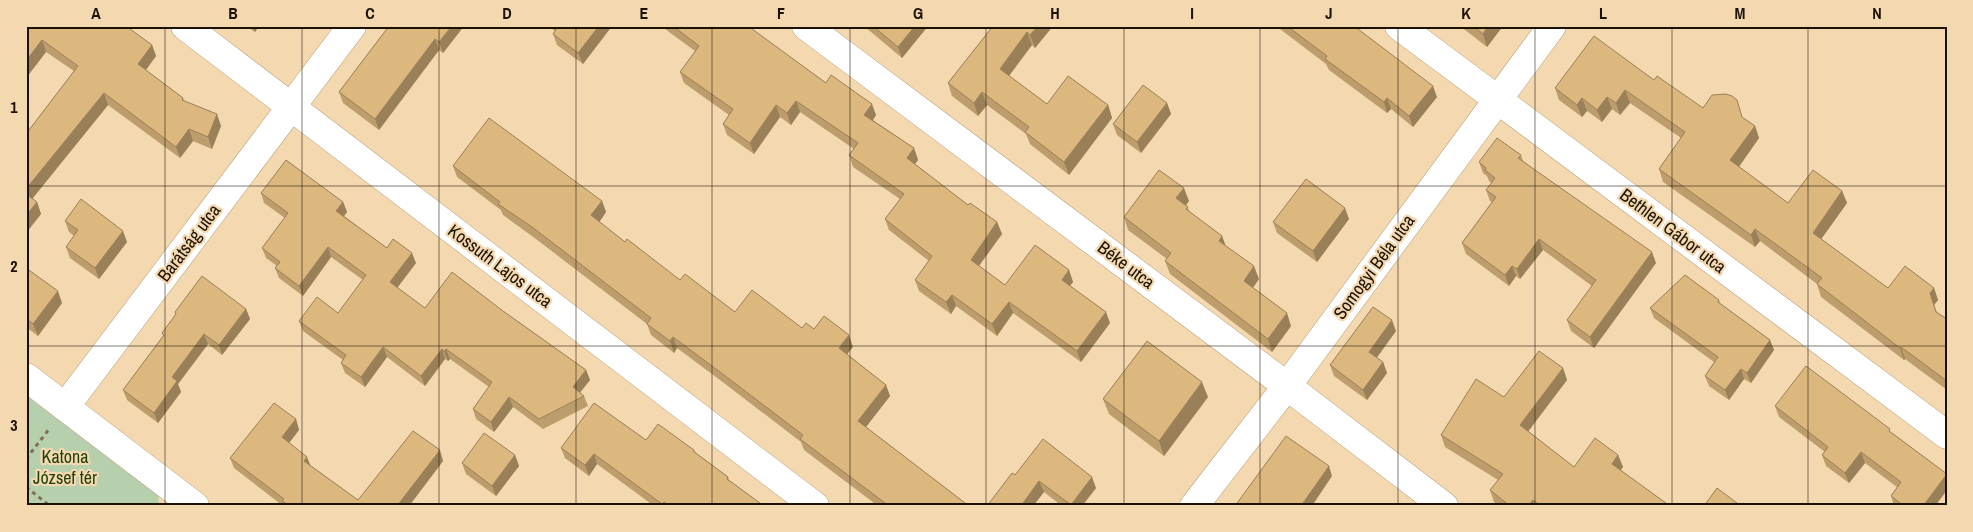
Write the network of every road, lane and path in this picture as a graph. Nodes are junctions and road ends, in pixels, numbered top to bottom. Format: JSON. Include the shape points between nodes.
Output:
{"nodes":[{"id":1,"x":184,"y":26,"type":"edge"},
{"id":2,"x":352,"y":26,"type":"edge"},
{"id":3,"x":806,"y":26,"type":"edge"},
{"id":4,"x":1400,"y":26,"type":"edge"},
{"id":5,"x":1552,"y":26,"type":"edge"},
{"id":6,"x":1496,"y":100,"type":"junction"},
{"id":7,"x":291,"y":106,"type":"junction"},
{"id":8,"x":26,"y":377,"type":"edge"},
{"id":9,"x":1287,"y":386,"type":"junction"},
{"id":10,"x":65,"y":407,"type":"junction"},
{"id":11,"x":1947,"y":435,"type":"edge"},
{"id":12,"x":26,"y":459,"type":"edge"},
{"id":13,"x":26,"y":487,"type":"edge"},
{"id":14,"x":186,"y":503,"type":"edge"},
{"id":15,"x":50,"y":506,"type":"edge"},
{"id":16,"x":815,"y":506,"type":"edge"},
{"id":17,"x":1194,"y":506,"type":"edge"},
{"id":18,"x":1444,"y":506,"type":"edge"}],
"edges":[{"from":1,"to":7,"type":"street","name":"Kossuth Lajos utca"},
{"from":2,"to":7,"type":"street","name":"Barátság utca"},
{"from":3,"to":9,"type":"street","name":"Béke utca"},
{"from":4,"to":6,"type":"street","name":"Bethlen Gábor utca"},
{"from":5,"to":6,"type":"street","name":"Somogyi Béla utca"},
{"from":6,"to":9,"type":"street","name":"Somogyi Béla utca"},
{"from":6,"to":11,"type":"street","name":"Bethlen Gábor utca"},
{"from":7,"to":10,"type":"street","name":"Barátság utca"},
{"from":7,"to":16,"type":"street","name":"Kossuth Lajos utca"},
{"from":8,"to":10,"type":"street"},
{"from":9,"to":17,"type":"street","name":"Somogyi Béla utca"},
{"from":9,"to":18,"type":"street","name":"Béke utca"},
{"from":10,"to":12,"type":"path"},
{"from":10,"to":14,"type":"street"},
{"from":13,"to":15,"type":"path"}]}
